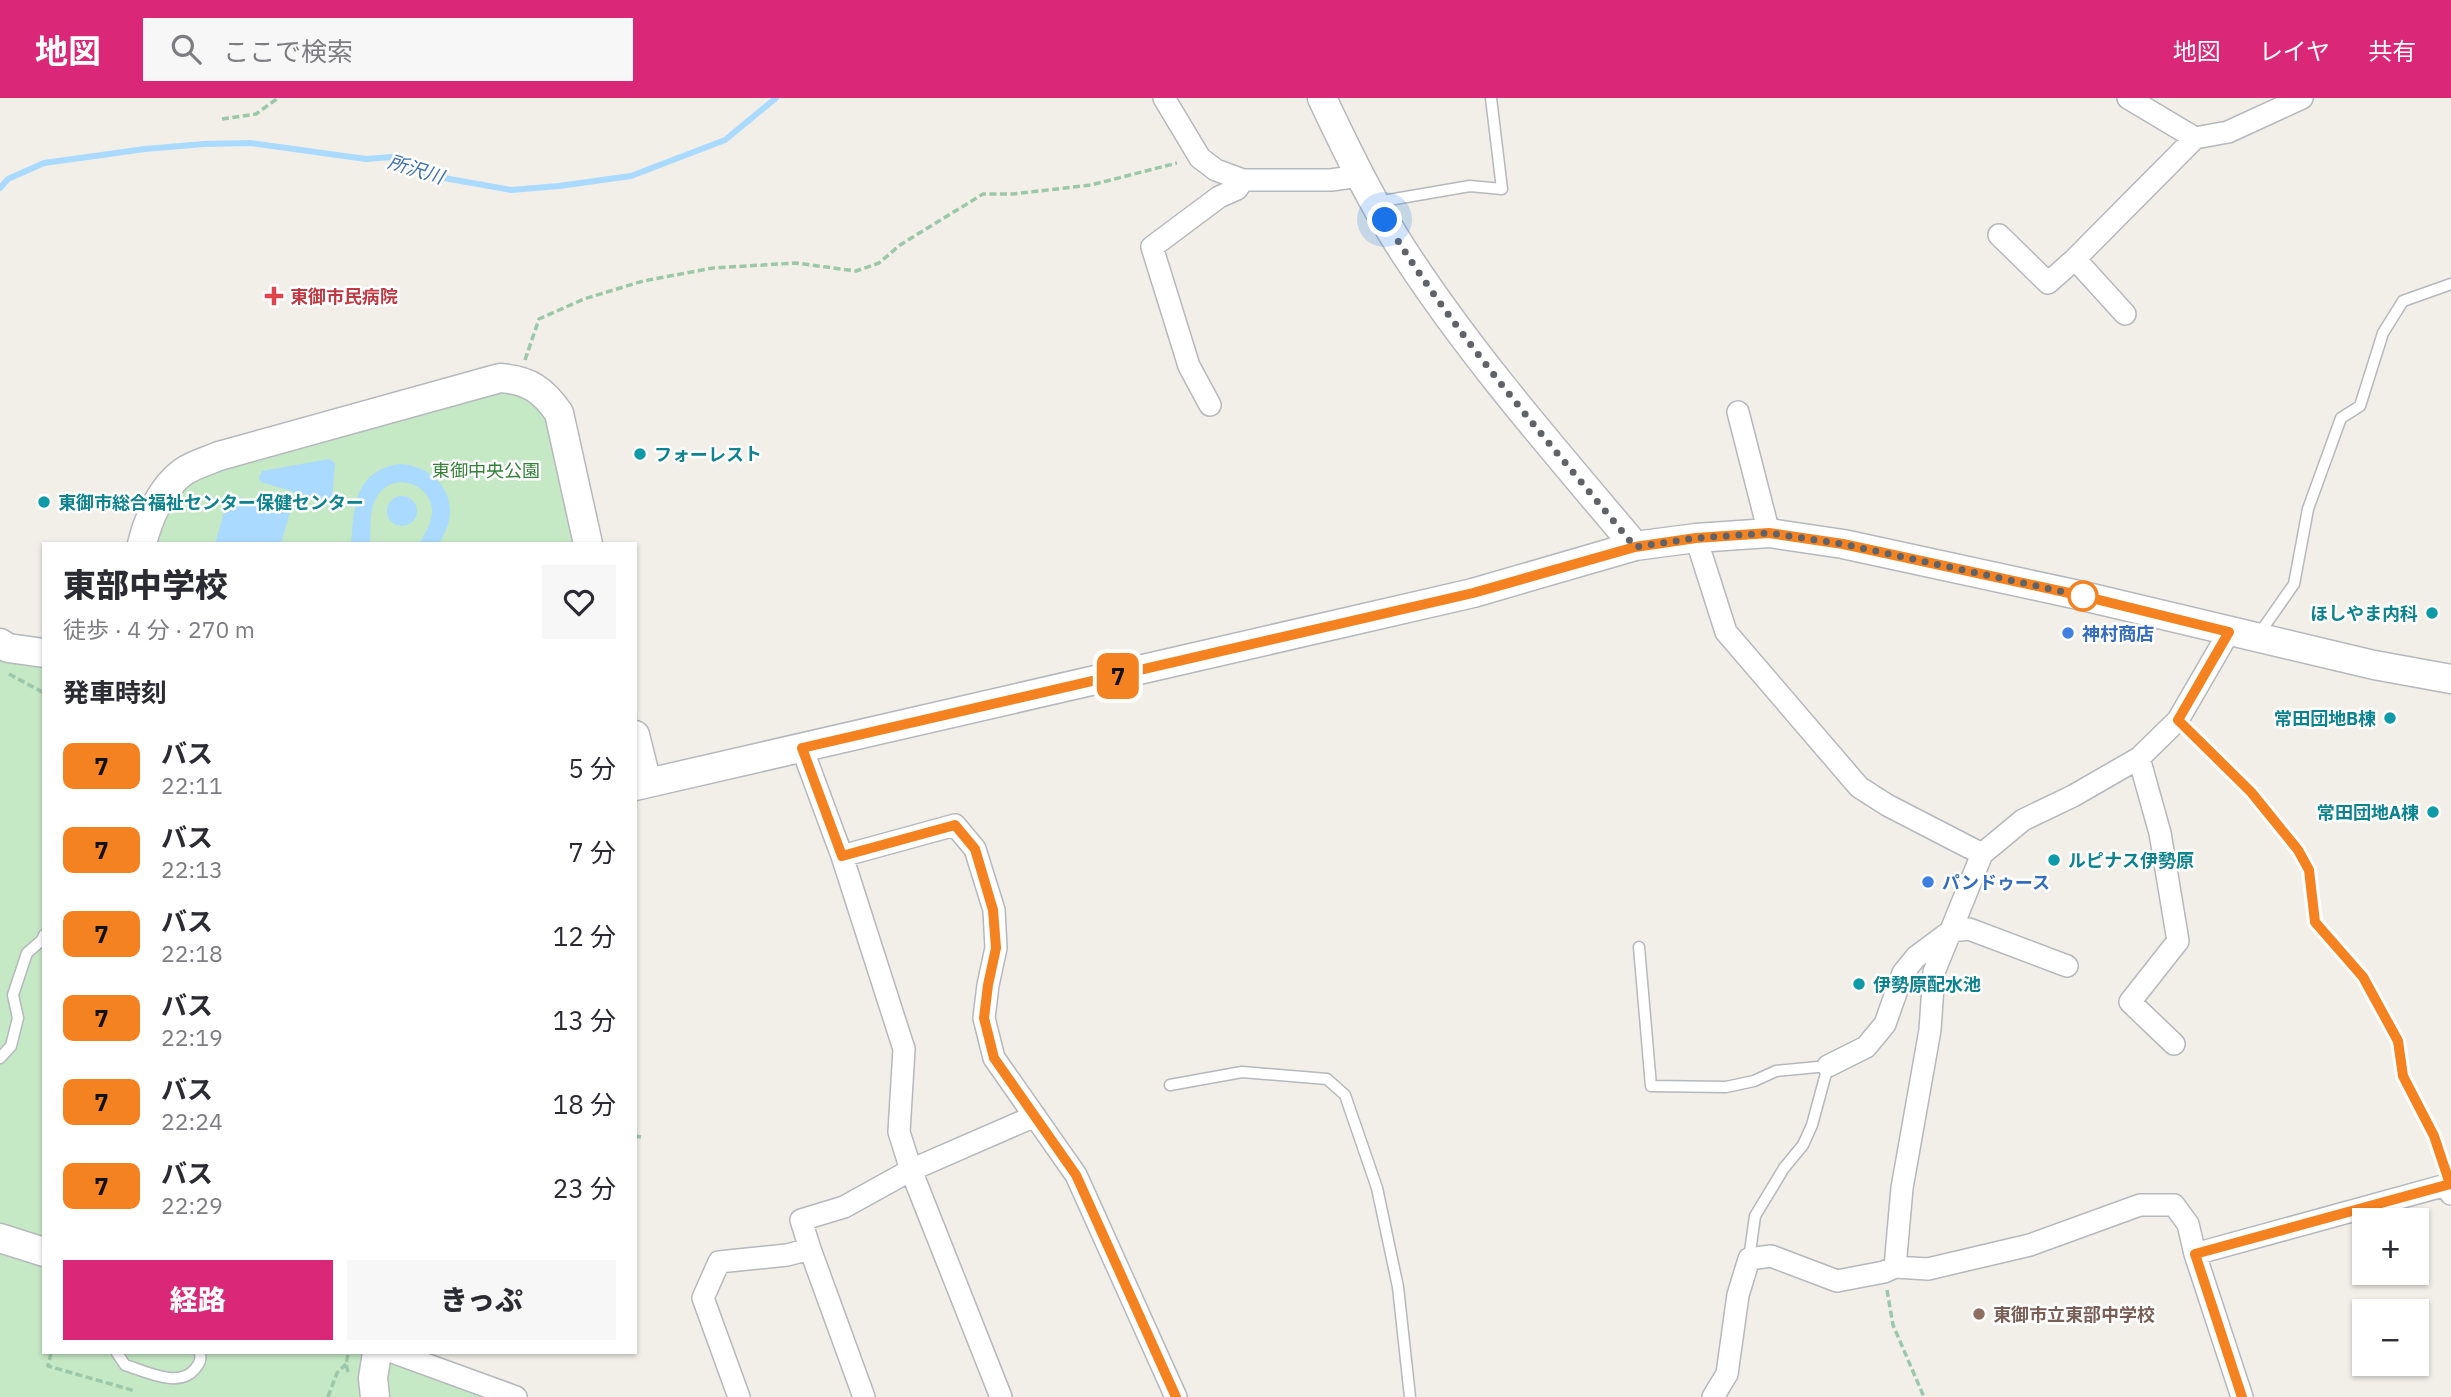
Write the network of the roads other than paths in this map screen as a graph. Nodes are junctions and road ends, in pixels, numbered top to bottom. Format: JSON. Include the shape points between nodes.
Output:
{"nodes":[{"id":1,"x":1164,"y":98,"type":"edge"},
{"id":2,"x":1322,"y":98,"type":"edge"},
{"id":3,"x":1490,"y":98,"type":"edge"},
{"id":4,"x":2128,"y":98,"type":"edge"},
{"id":5,"x":2302,"y":98,"type":"edge"},
{"id":6,"x":2195,"y":138,"type":"junction"},
{"id":7,"x":1359,"y":176,"type":"junction"},
{"id":8,"x":1243,"y":180,"type":"junction"},
{"id":9,"x":1374,"y":202,"type":"junction"},
{"id":10,"x":1999,"y":235,"type":"dead end"},
{"id":11,"x":2075,"y":259,"type":"junction"},
{"id":12,"x":2451,"y":284,"type":"edge"},
{"id":13,"x":2125,"y":314,"type":"dead end"},
{"id":14,"x":1210,"y":405,"type":"dead end"},
{"id":15,"x":1738,"y":412,"type":"dead end"},
{"id":16,"x":1769,"y":533,"type":"junction"},
{"id":17,"x":1696,"y":538,"type":"junction"},
{"id":18,"x":143,"y":542,"type":"edge"},
{"id":19,"x":588,"y":542,"type":"edge"},
{"id":20,"x":1635,"y":547,"type":"junction"},
{"id":21,"x":2229,"y":632,"type":"junction"},
{"id":22,"x":2257,"y":636,"type":"junction"},
{"id":23,"x":42,"y":653,"type":"edge"},
{"id":24,"x":1,"y":656,"type":"edge"},
{"id":25,"x":2451,"y":679,"type":"edge"},
{"id":26,"x":2178,"y":720,"type":"junction"},
{"id":27,"x":802,"y":748,"type":"junction"},
{"id":28,"x":637,"y":752,"type":"edge"},
{"id":29,"x":2139,"y":758,"type":"junction"},
{"id":30,"x":641,"y":785,"type":"edge"},
{"id":31,"x":1982,"y":854,"type":"junction"},
{"id":32,"x":842,"y":856,"type":"junction"},
{"id":33,"x":1951,"y":931,"type":"junction"},
{"id":34,"x":42,"y":940,"type":"edge"},
{"id":35,"x":1639,"y":947,"type":"dead end"},
{"id":36,"x":2067,"y":966,"type":"dead end"},
{"id":37,"x":2174,"y":1044,"type":"dead end"},
{"id":38,"x":0,"y":1058,"type":"edge"},
{"id":39,"x":1828,"y":1066,"type":"junction"},
{"id":40,"x":1170,"y":1085,"type":"dead end"},
{"id":41,"x":1035,"y":1116,"type":"junction"},
{"id":42,"x":911,"y":1170,"type":"junction"},
{"id":43,"x":2450,"y":1189,"type":"edge"},
{"id":44,"x":0,"y":1238,"type":"edge"},
{"id":45,"x":810,"y":1249,"type":"junction"},
{"id":46,"x":42,"y":1251,"type":"edge"},
{"id":47,"x":2195,"y":1254,"type":"junction"},
{"id":48,"x":1749,"y":1259,"type":"junction"},
{"id":49,"x":1889,"y":1269,"type":"junction"},
{"id":50,"x":118,"y":1354,"type":"edge"},
{"id":51,"x":200,"y":1354,"type":"edge"},
{"id":52,"x":377,"y":1354,"type":"edge"},
{"id":53,"x":398,"y":1354,"type":"edge"},
{"id":54,"x":375,"y":1397,"type":"edge"},
{"id":55,"x":516,"y":1397,"type":"edge"},
{"id":56,"x":739,"y":1397,"type":"edge"},
{"id":57,"x":864,"y":1397,"type":"edge"},
{"id":58,"x":1001,"y":1397,"type":"edge"},
{"id":59,"x":1176,"y":1397,"type":"edge"},
{"id":60,"x":1410,"y":1397,"type":"edge"},
{"id":61,"x":1713,"y":1397,"type":"edge"},
{"id":62,"x":2242,"y":1397,"type":"edge"}],
"edges":[{"from":1,"to":8,"type":"street","via":[[1200,159]]},
{"from":2,"to":7,"type":"street"},
{"from":3,"to":9,"type":"lane","via":[[1502,189],[1470,186]]},
{"from":4,"to":6,"type":"street"},
{"from":5,"to":6,"type":"street","via":[[2228,132]]},
{"from":6,"to":11,"type":"street"},
{"from":7,"to":8,"type":"street"},
{"from":7,"to":9,"type":"street"},
{"from":8,"to":14,"type":"street","via":[[1237,189],[1219,197],[1152,247],[1189,366]]},
{"from":9,"to":20,"type":"street","via":[[1455,325]]},
{"from":10,"to":11,"type":"street","via":[[2048,283]]},
{"from":11,"to":13,"type":"street"},
{"from":12,"to":22,"type":"lane","via":[[2403,301],[2384,332],[2360,406],[2341,418],[2308,509],[2294,584]]},
{"from":15,"to":16,"type":"street"},
{"from":16,"to":17,"type":"street"},
{"from":16,"to":21,"type":"street","via":[[1843,544]]},
{"from":17,"to":20,"type":"street"},
{"from":17,"to":31,"type":"street","via":[[1726,632],[1859,787]]},
{"from":18,"to":19,"type":"street","via":[[155,506],[171,485],[183,473],[219,456],[500,378],[519,379],[548,398],[559,414]]},
{"from":20,"to":27,"type":"street","via":[[1473,593]]},
{"from":21,"to":22,"type":"street"},
{"from":21,"to":26,"type":"street"},
{"from":22,"to":25,"type":"street","via":[[2374,666]]},
{"from":23,"to":24,"type":"street","via":[[8,648]]},
{"from":26,"to":29,"type":"street"},
{"from":26,"to":43,"type":"lane","via":[[2251,792],[2298,850],[2309,870],[2315,922],[2363,977],[2398,1041],[2403,1076],[2434,1136]]},
{"from":27,"to":30,"type":"street"},
{"from":27,"to":32,"type":"street"},
{"from":28,"to":30,"type":"street"},
{"from":29,"to":31,"type":"street","via":[[2023,820]]},
{"from":29,"to":37,"type":"street","via":[[2160,833],[2178,941],[2130,1002]]},
{"from":31,"to":33,"type":"street"},
{"from":32,"to":41,"type":"street","via":[[955,825],[975,849],[993,910],[996,948],[984,1018],[994,1058]]},
{"from":32,"to":42,"type":"street","via":[[904,1049],[899,1132]]},
{"from":33,"to":36,"type":"street","via":[[1969,929]]},
{"from":33,"to":39,"type":"street","via":[[1903,973],[1885,1024],[1866,1047]]},
{"from":33,"to":49,"type":"street","via":[[1934,972],[1930,1030]]},
{"from":34,"to":38,"type":"lane","via":[[27,953],[13,995],[18,1018],[10,1046]]},
{"from":35,"to":39,"type":"lane","via":[[1651,1086],[1726,1087],[1776,1071]]},
{"from":39,"to":48,"type":"lane","via":[[1803,1145],[1755,1216]]},
{"from":40,"to":60,"type":"lane","via":[[1242,1072],[1327,1079],[1345,1095],[1377,1188],[1398,1287]]},
{"from":41,"to":42,"type":"street"},
{"from":41,"to":59,"type":"street","via":[[1076,1175]]},
{"from":42,"to":45,"type":"street","via":[[844,1207],[801,1220]]},
{"from":42,"to":58,"type":"street"},
{"from":43,"to":47,"type":"street"},
{"from":44,"to":46,"type":"street"},
{"from":45,"to":56,"type":"street","via":[[719,1262],[703,1298]]},
{"from":45,"to":57,"type":"street"},
{"from":47,"to":49,"type":"street","via":[[2188,1224],[2174,1205],[2140,1205],[2030,1245],[1928,1269]]},
{"from":47,"to":62,"type":"street"},
{"from":48,"to":49,"type":"street","via":[[1771,1256],[1837,1281]]},
{"from":48,"to":61,"type":"street","via":[[1738,1295],[1727,1374]]},
{"from":50,"to":51,"type":"lane","via":[[125,1365],[177,1379],[192,1372]]},
{"from":52,"to":54,"type":"street"},
{"from":53,"to":55,"type":"street"}]}
